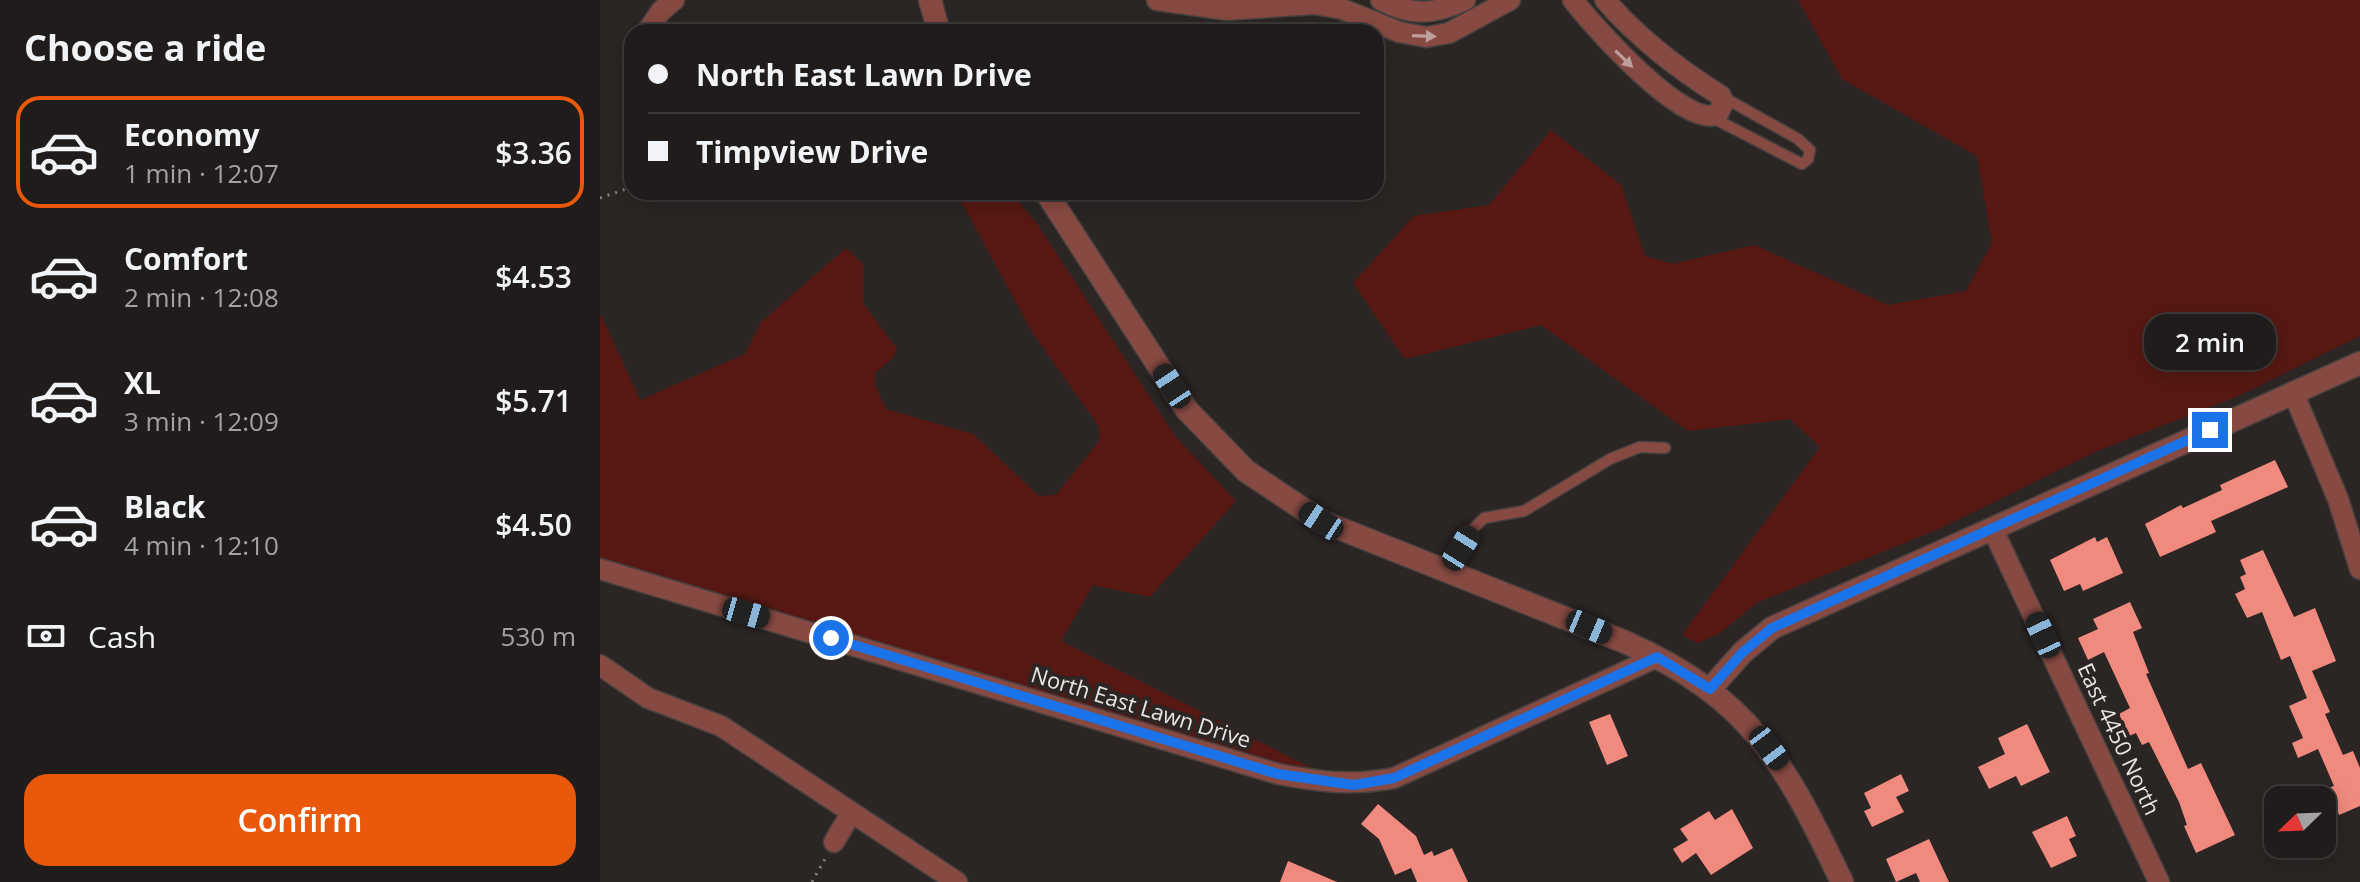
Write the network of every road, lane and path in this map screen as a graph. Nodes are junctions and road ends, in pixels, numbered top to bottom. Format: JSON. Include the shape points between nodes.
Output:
{"nodes":[{"id":1,"x":674,"y":0,"type":"edge"},
{"id":2,"x":930,"y":0,"type":"edge"},
{"id":3,"x":1157,"y":0,"type":"edge"},
{"id":4,"x":1381,"y":0,"type":"edge"},
{"id":5,"x":1465,"y":0,"type":"edge"},
{"id":6,"x":1510,"y":0,"type":"edge"},
{"id":7,"x":1573,"y":0,"type":"edge"},
{"id":8,"x":1605,"y":0,"type":"edge"},
{"id":9,"x":652,"y":24,"type":"edge"},
{"id":10,"x":937,"y":24,"type":"edge"},
{"id":11,"x":1379,"y":24,"type":"edge"},
{"id":12,"x":1384,"y":26,"type":"edge"},
{"id":13,"x":1721,"y":96,"type":"junction"},
{"id":14,"x":1712,"y":117,"type":"junction"},
{"id":15,"x":624,"y":190,"type":"edge"},
{"id":16,"x":600,"y":198,"type":"edge"},
{"id":17,"x":1051,"y":200,"type":"edge"},
{"id":18,"x":2360,"y":363,"type":"edge"},
{"id":19,"x":2293,"y":392,"type":"junction"},
{"id":20,"x":1665,"y":448,"type":"dead end"},
{"id":21,"x":1993,"y":530,"type":"junction"},
{"id":22,"x":600,"y":569,"type":"edge"},
{"id":23,"x":2360,"y":569,"type":"edge"},
{"id":24,"x":1445,"y":572,"type":"junction"},
{"id":25,"x":1657,"y":657,"type":"junction"},
{"id":26,"x":600,"y":665,"type":"edge"},
{"id":27,"x":1710,"y":689,"type":"junction"},
{"id":28,"x":850,"y":815,"type":"junction"},
{"id":29,"x":834,"y":842,"type":"joint"},
{"id":30,"x":812,"y":882,"type":"edge"},
{"id":31,"x":957,"y":882,"type":"edge"},
{"id":32,"x":1842,"y":882,"type":"edge"},
{"id":33,"x":2159,"y":882,"type":"edge"}],
"edges":[{"from":1,"to":9,"type":"street"},
{"from":2,"to":10,"type":"street"},
{"from":3,"to":11,"type":"street","one_way":true,"via":[[1227,10],[1314,4]]},
{"from":4,"to":5,"type":"street","via":[[1421,14]]},
{"from":12,"to":6,"type":"street","one_way":true,"via":[[1426,37],[1449,33]]},
{"from":7,"to":14,"type":"street","one_way":true,"via":[[1636,71]]},
{"from":8,"to":13,"type":"street","via":[[1672,64]]},
{"from":13,"to":14,"type":"street","via":[[1722,109]]},
{"from":13,"to":14,"type":"lane","via":[[1798,139],[1810,150],[1808,159],[1802,164]]},
{"from":15,"to":16,"type":"path"},
{"from":17,"to":24,"type":"street","via":[[1187,410],[1246,471],[1321,521]]},
{"from":18,"to":19,"type":"street"},
{"from":19,"to":21,"type":"street"},
{"from":19,"to":23,"type":"street","via":[[2338,499]]},
{"from":20,"to":24,"type":"lane","via":[[1640,447],[1524,511],[1484,518]]},
{"from":21,"to":27,"type":"street","via":[[1772,628]]},
{"from":21,"to":33,"type":"street","name":"East 4450 North"},
{"from":22,"to":25,"type":"street","name":"North East Lawn Drive","via":[[1278,774],[1330,784],[1394,778]]},
{"from":24,"to":25,"type":"street"},
{"from":25,"to":27,"type":"street"},
{"from":26,"to":28,"type":"street","via":[[648,698],[721,726]]},
{"from":27,"to":32,"type":"street","via":[[1783,767]]},
{"from":28,"to":29,"type":"street"},
{"from":28,"to":31,"type":"street"},
{"from":29,"to":30,"type":"path"}]}
